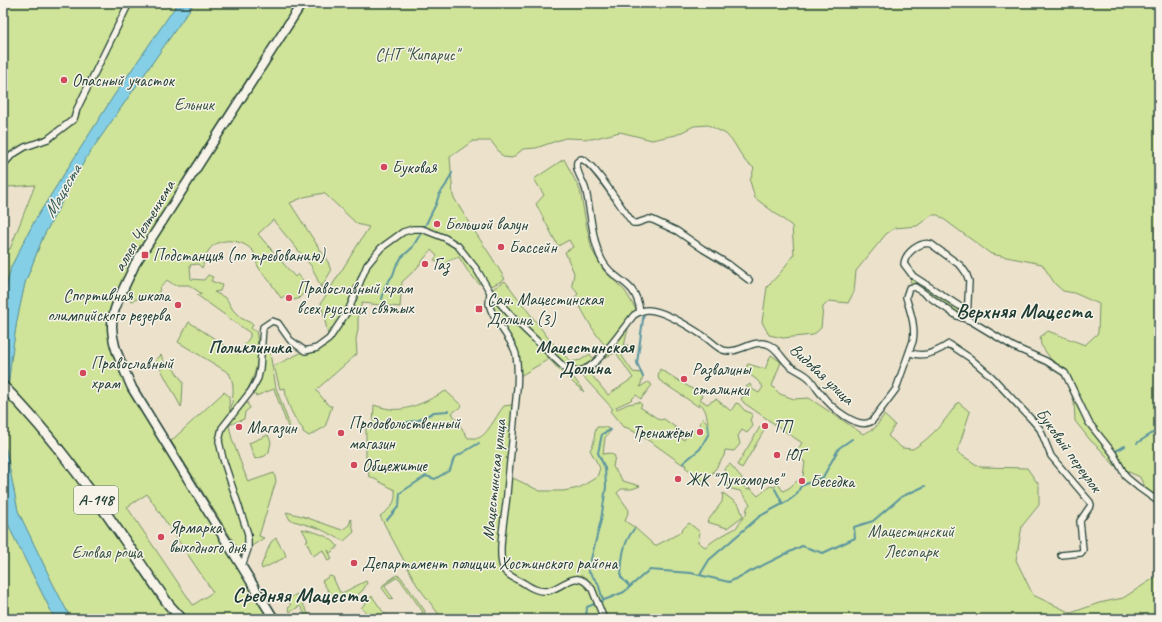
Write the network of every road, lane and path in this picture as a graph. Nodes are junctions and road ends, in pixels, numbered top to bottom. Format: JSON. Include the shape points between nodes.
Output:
{"nodes":[{"id":1,"x":129,"y":3,"type":"edge"},
{"id":2,"x":302,"y":3,"type":"edge"},
{"id":3,"x":3,"y":165,"type":"edge"},
{"id":4,"x":749,"y":280,"type":"dead end"},
{"id":5,"x":490,"y":292,"type":"junction"},
{"id":6,"x":967,"y":311,"type":"junction"},
{"id":7,"x":640,"y":312,"type":"junction"},
{"id":8,"x":967,"y":319,"type":"junction"},
{"id":9,"x":909,"y":352,"type":"junction"},
{"id":10,"x":3,"y":386,"type":"edge"},
{"id":11,"x":1159,"y":502,"type":"edge"},
{"id":12,"x":1061,"y":555,"type":"dead end"},
{"id":13,"x":242,"y":566,"type":"junction"},
{"id":14,"x":182,"y":619,"type":"edge"},
{"id":15,"x":274,"y":619,"type":"edge"},
{"id":16,"x":604,"y":619,"type":"edge"}],
"edges":[{"from":1,"to":3,"type":"street","via":[[74,119],[48,139],[25,146]]},
{"from":2,"to":13,"type":"main road","name":"аллея Челтенхема","via":[[136,264],[114,316],[113,340],[132,388]]},
{"from":4,"to":7,"type":"street","via":[[677,231],[649,219],[633,223],[598,175],[581,159],[577,162],[576,168],[586,189],[599,252],[610,271],[631,288]]},
{"from":5,"to":7,"type":"street","name":"Мацестинская улица","via":[[567,370],[585,369],[595,362],[634,315]]},
{"from":5,"to":13,"type":"street","name":"Мацестинская улица","via":[[458,246],[432,232],[413,229],[394,237],[367,265],[349,309],[329,339],[317,348],[305,351],[290,340],[278,323],[272,321],[263,327],[258,378],[222,428],[219,442],[248,534],[248,549]]},
{"from":5,"to":16,"type":"street","name":"Мацестинская улица","via":[[491,310],[516,352],[518,368],[512,454],[503,522],[501,555],[504,570],[535,590],[548,591],[570,580],[579,579],[589,585]]},
{"from":6,"to":6,"type":"street","via":[[913,276],[907,269],[905,259],[918,245],[931,244],[964,269],[968,281]]},
{"from":6,"to":8,"type":"street"},
{"from":7,"to":9,"type":"street","name":"Видовая улица","via":[[654,311],[683,323],[728,351],[757,344],[766,344],[774,348],[790,366],[810,379],[822,396],[842,414],[858,423],[868,424],[891,398]]},
{"from":8,"to":9,"type":"street","name":"Видовая улица","via":[[957,316],[915,287],[911,287],[907,290],[906,297],[914,333]]},
{"from":8,"to":11,"type":"street","via":[[1065,373],[1089,423],[1113,453],[1126,477]]},
{"from":9,"to":12,"type":"street","name":"Буковый переулок","via":[[925,355],[941,350],[949,344],[992,377],[1040,429],[1051,456],[1091,505],[1080,520],[1083,550],[1077,554]]},
{"from":10,"to":14,"type":"highway","number":"А-148","via":[[26,409],[86,484],[169,605]]},
{"from":13,"to":15,"type":"main road","name":"аллея Челтенхема"}]}
